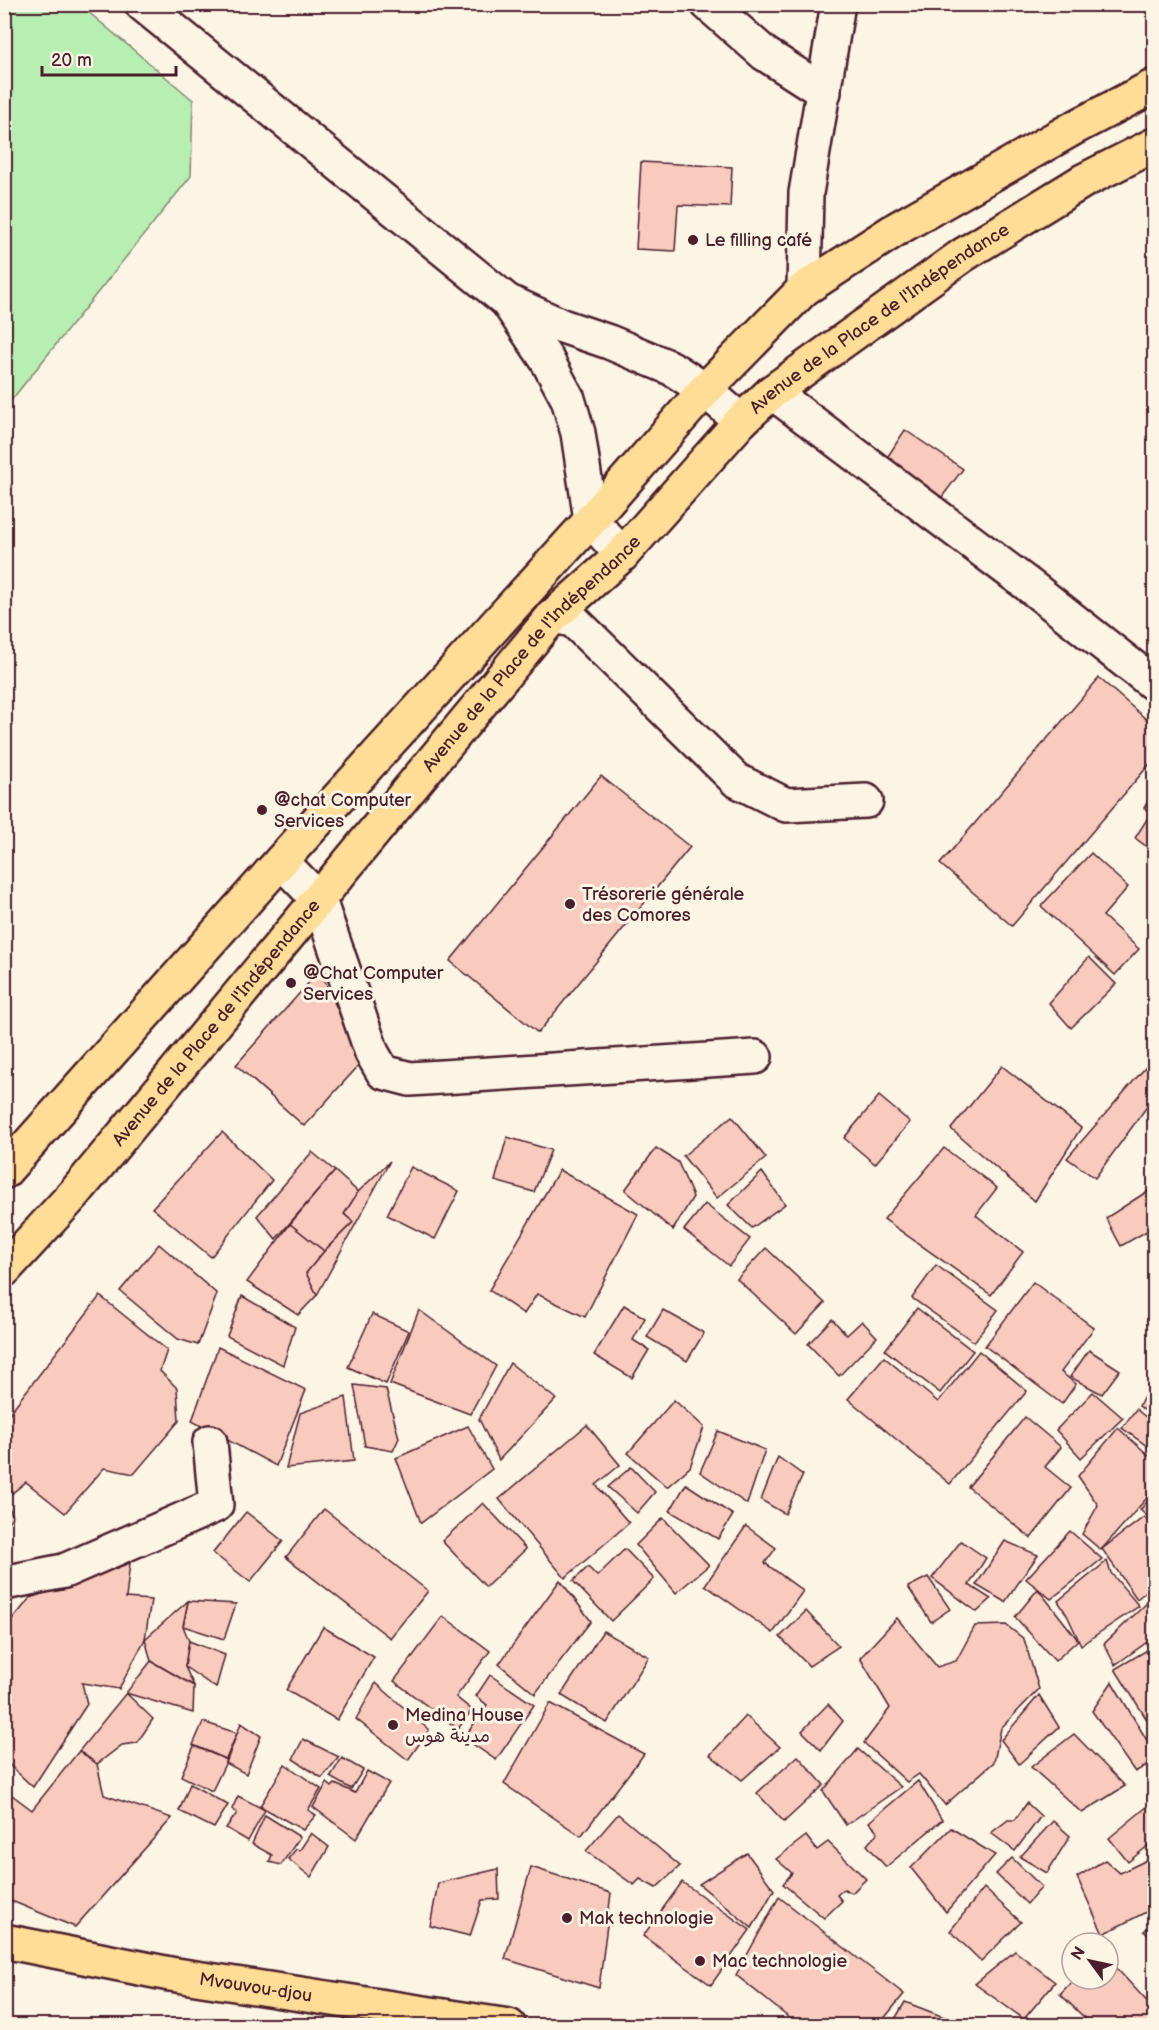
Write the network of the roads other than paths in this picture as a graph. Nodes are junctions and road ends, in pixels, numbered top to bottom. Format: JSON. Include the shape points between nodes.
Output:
{"nodes":[{"id":1,"x":142,"y":4,"type":"edge"},
{"id":2,"x":708,"y":4,"type":"edge"},
{"id":3,"x":838,"y":4,"type":"edge"},
{"id":4,"x":1155,"y":86,"type":"edge"},
{"id":5,"x":824,"y":92,"type":"junction"},
{"id":6,"x":1155,"y":145,"type":"edge"},
{"id":7,"x":804,"y":288,"type":"junction"},
{"id":8,"x":507,"y":301,"type":"junction"},
{"id":9,"x":705,"y":390,"type":"junction"},
{"id":10,"x":772,"y":392,"type":"junction"},
{"id":11,"x":741,"y":422,"type":"junction"},
{"id":12,"x":591,"y":520,"type":"junction"},
{"id":13,"x":622,"y":555,"type":"junction"},
{"id":14,"x":553,"y":616,"type":"junction"},
{"id":15,"x":1153,"y":683,"type":"dead end"},
{"id":16,"x":866,"y":801,"type":"dead end"},
{"id":17,"x":281,"y":861,"type":"junction"},
{"id":18,"x":319,"y":900,"type":"junction"},
{"id":19,"x":755,"y":1057,"type":"dead end"},
{"id":20,"x":5,"y":1171,"type":"edge"},
{"id":21,"x":4,"y":1270,"type":"edge"},
{"id":22,"x":210,"y":1442,"type":"dead end"},
{"id":23,"x":4,"y":1583,"type":"edge"},
{"id":24,"x":4,"y":1941,"type":"edge"},
{"id":25,"x":509,"y":2025,"type":"edge"}],
"edges":[{"from":1,"to":8,"type":"street"},
{"from":2,"to":5,"type":"street","via":[[765,54]]},
{"from":3,"to":5,"type":"street"},
{"from":4,"to":7,"type":"main road","via":[[898,228]]},
{"from":5,"to":7,"type":"street","via":[[806,193]]},
{"from":6,"to":10,"type":"main road","name":"Avenue de la Place de l'Indépendance","via":[[1083,181],[963,255]]},
{"from":7,"to":9,"type":"main road"},
{"from":8,"to":9,"type":"street","via":[[670,368]]},
{"from":8,"to":12,"type":"street","via":[[548,360],[568,399],[578,433]]},
{"from":9,"to":11,"type":"street"},
{"from":9,"to":12,"type":"main road"},
{"from":10,"to":11,"type":"main road","name":"Avenue de la Place de l'Indépendance"},
{"from":10,"to":15,"type":"street"},
{"from":11,"to":13,"type":"main road","name":"Avenue de la Place de l'Indépendance"},
{"from":12,"to":13,"type":"street"},
{"from":12,"to":17,"type":"main road"},
{"from":13,"to":14,"type":"main road","name":"Avenue de la Place de l'Indépendance"},
{"from":14,"to":16,"type":"street","via":[[573,620],[736,780],[786,805]]},
{"from":14,"to":18,"type":"main road","name":"Avenue de la Place de l'Indépendance"},
{"from":17,"to":18,"type":"street"},
{"from":17,"to":20,"type":"main road"},
{"from":18,"to":19,"type":"street","via":[[372,1053],[383,1072],[410,1079]]},
{"from":18,"to":21,"type":"main road","name":"Avenue de la Place de l'Indépendance","via":[[74,1194]]},
{"from":22,"to":23,"type":"street","via":[[216,1505],[64,1571]]},
{"from":24,"to":25,"type":"main road","name":"Mvouvou-djou","via":[[170,1974]]}]}
